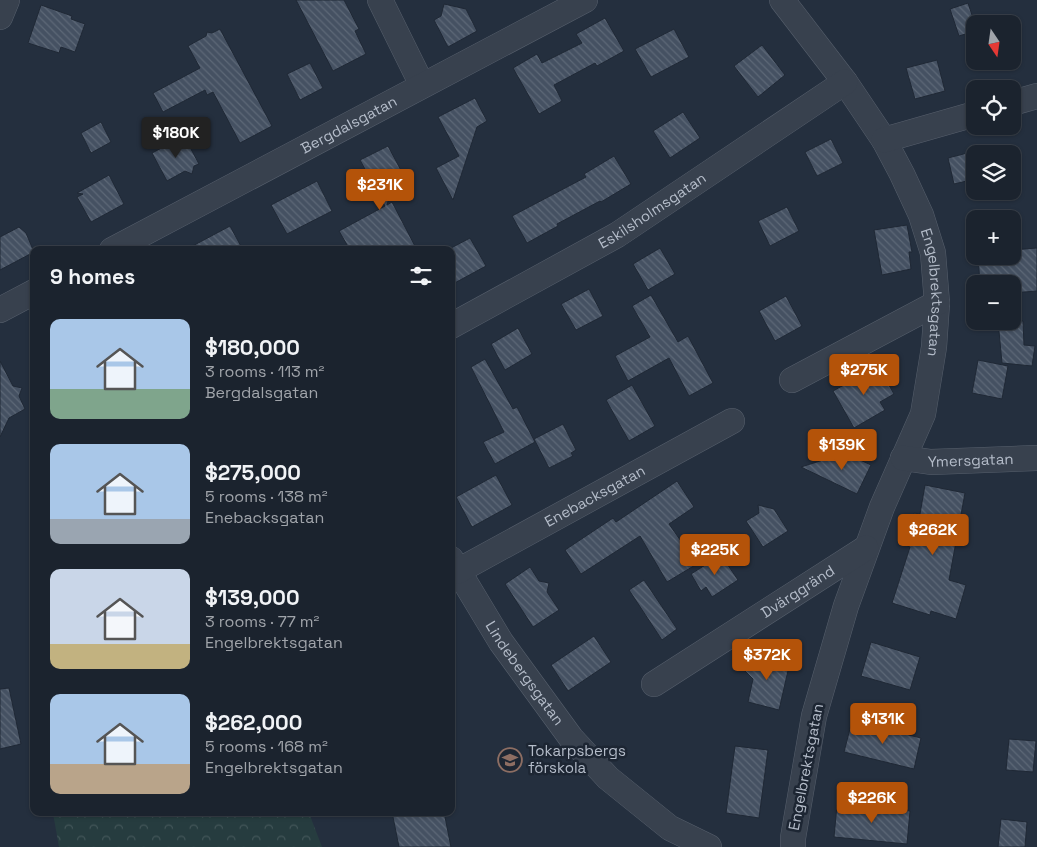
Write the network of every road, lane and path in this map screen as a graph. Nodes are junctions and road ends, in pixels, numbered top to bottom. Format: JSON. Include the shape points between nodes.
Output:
{"nodes":[{"id":1,"x":7,"y":0,"type":"edge"},
{"id":2,"x":380,"y":0,"type":"edge"},
{"id":3,"x":585,"y":0,"type":"edge"},
{"id":4,"x":782,"y":0,"type":"edge"},
{"id":5,"x":0,"y":17,"type":"edge"},
{"id":6,"x":845,"y":82,"type":"junction"},
{"id":7,"x":422,"y":85,"type":"junction"},
{"id":8,"x":1037,"y":96,"type":"edge"},
{"id":9,"x":1021,"y":100,"type":"edge"},
{"id":10,"x":966,"y":117,"type":"edge"},
{"id":11,"x":884,"y":140,"type":"junction"},
{"id":12,"x":120,"y":246,"type":"edge"},
{"id":13,"x":30,"y":294,"type":"edge"},
{"id":14,"x":937,"y":302,"type":"junction"},
{"id":15,"x":0,"y":310,"type":"edge"},
{"id":16,"x":455,"y":324,"type":"edge"},
{"id":17,"x":792,"y":380,"type":"dead end"},
{"id":18,"x":732,"y":421,"type":"dead end"},
{"id":19,"x":903,"y":458,"type":"junction"},
{"id":20,"x":1037,"y":458,"type":"edge"},
{"id":21,"x":866,"y":548,"type":"junction"},
{"id":22,"x":455,"y":565,"type":"edge"},
{"id":23,"x":654,"y":684,"type":"dead end"},
{"id":24,"x":709,"y":847,"type":"edge"},
{"id":25,"x":793,"y":847,"type":"edge"}],
"edges":[{"from":1,"to":5,"type":"street"},
{"from":2,"to":7,"type":"street"},
{"from":3,"to":7,"type":"street","name":"Bergdalsgatan"},
{"from":4,"to":6,"type":"street","name":"Engelbrektsgatan"},
{"from":6,"to":11,"type":"street","name":"Engelbrektsgatan"},
{"from":6,"to":16,"type":"street","name":"Eskilsholmsgatan","via":[[617,235]]},
{"from":7,"to":12,"type":"street","name":"Bergdalsgatan"},
{"from":8,"to":9,"type":"street"},
{"from":10,"to":11,"type":"street"},
{"from":11,"to":14,"type":"street","name":"Engelbrektsgatan","via":[[921,216],[933,253]]},
{"from":13,"to":15,"type":"street"},
{"from":14,"to":17,"type":"street"},
{"from":14,"to":19,"type":"street","name":"Engelbrektsgatan","via":[[934,347],[923,414]]},
{"from":18,"to":22,"type":"street","name":"Enebacksgatan"},
{"from":19,"to":20,"type":"street","name":"Ymersgatan","via":[[931,462]]},
{"from":19,"to":21,"type":"street","name":"Engelbrektsgatan"},
{"from":21,"to":23,"type":"street","name":"Dvärggränd"},
{"from":21,"to":25,"type":"street","name":"Engelbrektsgatan","via":[[814,716]]},
{"from":22,"to":24,"type":"street","name":"Lindebergsgatan","via":[[501,642],[571,738],[608,778],[670,828]]}]}
